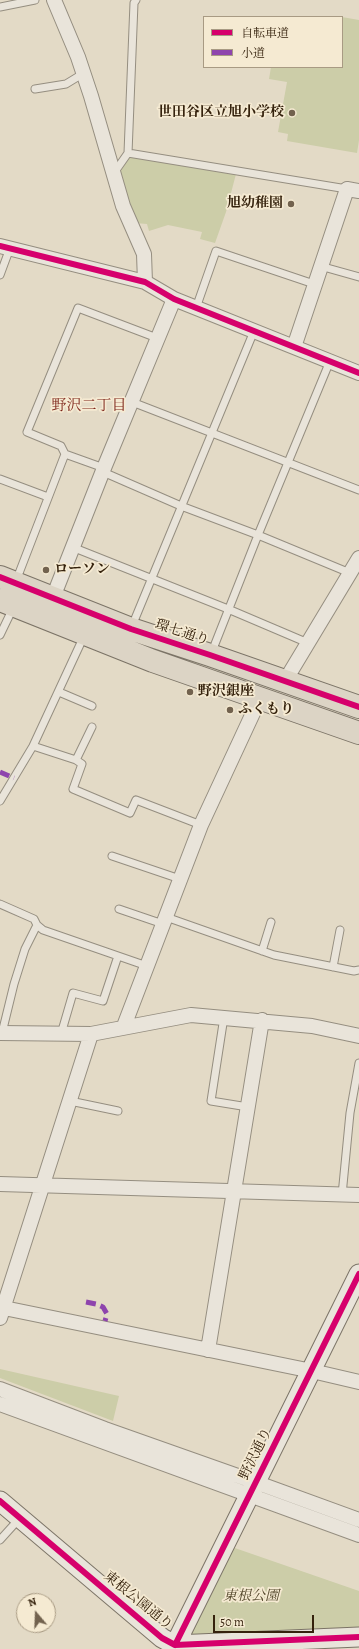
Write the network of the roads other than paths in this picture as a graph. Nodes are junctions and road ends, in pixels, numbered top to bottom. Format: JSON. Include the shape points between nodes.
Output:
{"nodes":[{"id":1,"x":34,"y":0,"type":"edge"},
{"id":2,"x":54,"y":0,"type":"edge"},
{"id":3,"x":136,"y":0,"type":"edge"},
{"id":4,"x":0,"y":7,"type":"edge"},
{"id":5,"x":84,"y":73,"type":"junction"},
{"id":6,"x":35,"y":89,"type":"dead end"},
{"id":7,"x":128,"y":153,"type":"junction"},
{"id":8,"x":114,"y":173,"type":"junction"},
{"id":9,"x":353,"y":190,"type":"edge"},
{"id":10,"x":5,"y":247,"type":"edge"},
{"id":11,"x":320,"y":266,"type":"junction"},
{"id":12,"x":0,"y":275,"type":"edge"},
{"id":13,"x":359,"y":277,"type":"edge"},
{"id":14,"x":145,"y":282,"type":"junction"},
{"id":15,"x":314,"y":284,"type":"junction"},
{"id":16,"x":174,"y":299,"type":"junction"},
{"id":17,"x":196,"y":308,"type":"junction"},
{"id":18,"x":254,"y":331,"type":"junction"},
{"id":19,"x":157,"y":338,"type":"junction"},
{"id":20,"x":294,"y":347,"type":"junction"},
{"id":21,"x":330,"y":361,"type":"junction"},
{"id":22,"x":359,"y":373,"type":"edge"},
{"id":23,"x":132,"y":402,"type":"junction"},
{"id":24,"x":211,"y":433,"type":"junction"},
{"id":25,"x":65,"y":454,"type":"junction"},
{"id":26,"x":288,"y":463,"type":"junction"},
{"id":27,"x":103,"y":470,"type":"junction"},
{"id":28,"x":0,"y":479,"type":"edge"},
{"id":29,"x":359,"y":490,"type":"edge"},
{"id":30,"x":48,"y":498,"type":"junction"},
{"id":31,"x":181,"y":506,"type":"junction"},
{"id":32,"x":258,"y":535,"type":"junction"},
{"id":33,"x":72,"y":547,"type":"junction"},
{"id":34,"x":356,"y":565,"type":"edge"},
{"id":35,"x":151,"y":578,"type":"junction"},
{"id":36,"x":8,"y":580,"type":"edge"},
{"id":37,"x":53,"y":598,"type":"junction"},
{"id":38,"x":7,"y":603,"type":"edge"},
{"id":39,"x":228,"y":610,"type":"junction"},
{"id":40,"x":44,"y":618,"type":"junction"},
{"id":41,"x":131,"y":629,"type":"junction"},
{"id":42,"x":0,"y":634,"type":"edge"},
{"id":43,"x":85,"y":635,"type":"junction"},
{"id":44,"x":308,"y":643,"type":"junction"},
{"id":45,"x":210,"y":655,"type":"junction"},
{"id":46,"x":285,"y":681,"type":"junction"},
{"id":47,"x":60,"y":692,"type":"junction"},
{"id":48,"x":260,"y":698,"type":"junction"},
{"id":49,"x":92,"y":706,"type":"dead end"},
{"id":50,"x":359,"y":707,"type":"edge"},
{"id":51,"x":92,"y":727,"type":"dead end"},
{"id":52,"x":359,"y":733,"type":"edge"},
{"id":53,"x":33,"y":746,"type":"junction"},
{"id":54,"x":76,"y":760,"type":"junction"},
{"id":55,"x":0,"y":801,"type":"edge"},
{"id":56,"x":201,"y":825,"type":"junction"},
{"id":57,"x":112,"y":856,"type":"dead end"},
{"id":58,"x":180,"y":879,"type":"junction"},
{"id":59,"x":0,"y":904,"type":"edge"},
{"id":60,"x":120,"y":909,"type":"dead end"},
{"id":61,"x":164,"y":921,"type":"junction"},
{"id":62,"x":271,"y":922,"type":"dead end"},
{"id":63,"x":36,"y":925,"type":"junction"},
{"id":64,"x":340,"y":930,"type":"dead end"},
{"id":65,"x":262,"y":951,"type":"junction"},
{"id":66,"x":118,"y":956,"type":"junction"},
{"id":67,"x":147,"y":966,"type":"junction"},
{"id":68,"x":333,"y":967,"type":"junction"},
{"id":69,"x":359,"y":970,"type":"edge"},
{"id":70,"x":224,"y":1017,"type":"junction"},
{"id":71,"x":262,"y":1020,"type":"junction"},
{"id":72,"x":124,"y":1026,"type":"junction"},
{"id":73,"x":1,"y":1033,"type":"edge"},
{"id":74,"x":61,"y":1034,"type":"junction"},
{"id":75,"x":91,"y":1034,"type":"junction"},
{"id":76,"x":359,"y":1036,"type":"edge"},
{"id":77,"x":359,"y":1063,"type":"edge"},
{"id":78,"x":70,"y":1101,"type":"junction"},
{"id":79,"x":248,"y":1107,"type":"junction"},
{"id":80,"x":118,"y":1111,"type":"dead end"},
{"id":81,"x":0,"y":1184,"type":"edge"},
{"id":82,"x":42,"y":1185,"type":"junction"},
{"id":83,"x":235,"y":1192,"type":"junction"},
{"id":84,"x":342,"y":1195,"type":"junction"},
{"id":85,"x":359,"y":1195,"type":"edge"},
{"id":86,"x":358,"y":1277,"type":"edge"},
{"id":87,"x":2,"y":1313,"type":"edge"},
{"id":88,"x":208,"y":1350,"type":"junction"},
{"id":89,"x":312,"y":1371,"type":"junction"},
{"id":90,"x":359,"y":1382,"type":"edge"},
{"id":91,"x":0,"y":1389,"type":"edge"},
{"id":92,"x":0,"y":1404,"type":"edge"},
{"id":93,"x":253,"y":1488,"type":"junction"},
{"id":94,"x":0,"y":1501,"type":"edge"},
{"id":95,"x":20,"y":1518,"type":"junction"},
{"id":96,"x":359,"y":1520,"type":"edge"},
{"id":97,"x":359,"y":1536,"type":"edge"},
{"id":98,"x":0,"y":1540,"type":"edge"},
{"id":99,"x":359,"y":1637,"type":"edge"},
{"id":100,"x":175,"y":1645,"type":"junction"}],
"edges":[{"from":1,"to":4,"type":"lane"},
{"from":2,"to":5,"type":"street"},
{"from":3,"to":7,"type":"lane"},
{"from":5,"to":6,"type":"lane","via":[[66,84]]},
{"from":5,"to":8,"type":"street"},
{"from":7,"to":8,"type":"lane"},
{"from":7,"to":9,"type":"lane"},
{"from":8,"to":14,"type":"street","via":[[123,206],[144,254]]},
{"from":9,"to":11,"type":"street"},
{"from":10,"to":12,"type":"lane"},
{"from":10,"to":14,"type":"street"},
{"from":11,"to":13,"type":"lane"},
{"from":11,"to":15,"type":"street"},
{"from":14,"to":16,"type":"street"},
{"from":15,"to":17,"type":"lane","via":[[216,251]]},
{"from":15,"to":20,"type":"street"},
{"from":16,"to":17,"type":"street"},
{"from":16,"to":19,"type":"street"},
{"from":17,"to":18,"type":"street"},
{"from":18,"to":20,"type":"street"},
{"from":18,"to":24,"type":"lane"},
{"from":19,"to":23,"type":"street"},
{"from":19,"to":25,"type":"lane","via":[[78,308],[27,432],[61,446]]},
{"from":20,"to":21,"type":"street"},
{"from":21,"to":22,"type":"street"},
{"from":21,"to":26,"type":"lane"},
{"from":23,"to":24,"type":"lane"},
{"from":23,"to":27,"type":"street"},
{"from":24,"to":26,"type":"lane"},
{"from":24,"to":31,"type":"lane"},
{"from":25,"to":27,"type":"lane"},
{"from":25,"to":30,"type":"lane"},
{"from":26,"to":29,"type":"lane"},
{"from":26,"to":32,"type":"lane"},
{"from":27,"to":31,"type":"lane"},
{"from":27,"to":33,"type":"street"},
{"from":28,"to":30,"type":"lane"},
{"from":30,"to":36,"type":"lane"},
{"from":31,"to":32,"type":"lane"},
{"from":31,"to":35,"type":"lane"},
{"from":32,"to":34,"type":"lane"},
{"from":32,"to":39,"type":"lane"},
{"from":33,"to":35,"type":"lane"},
{"from":33,"to":37,"type":"street"},
{"from":34,"to":44,"type":"street"},
{"from":35,"to":39,"type":"lane"},
{"from":35,"to":41,"type":"lane"},
{"from":36,"to":37,"type":"main road","name":"環七通り"},
{"from":37,"to":40,"type":"street"},
{"from":37,"to":41,"type":"main road","name":"環七通り"},
{"from":38,"to":40,"type":"main road"},
{"from":38,"to":42,"type":"lane"},
{"from":39,"to":44,"type":"lane"},
{"from":39,"to":45,"type":"lane"},
{"from":40,"to":43,"type":"main road"},
{"from":41,"to":45,"type":"main road","name":"環七通り"},
{"from":43,"to":47,"type":"lane"},
{"from":43,"to":48,"type":"main road"},
{"from":44,"to":46,"type":"street"},
{"from":45,"to":46,"type":"main road","name":"環七通り"},
{"from":46,"to":50,"type":"main road","name":"環七通り"},
{"from":47,"to":49,"type":"lane"},
{"from":47,"to":53,"type":"lane"},
{"from":48,"to":52,"type":"main road"},
{"from":48,"to":56,"type":"street"},
{"from":51,"to":54,"type":"lane"},
{"from":53,"to":54,"type":"lane"},
{"from":53,"to":55,"type":"lane"},
{"from":54,"to":56,"type":"lane","via":[[82,764],[73,789],[130,812],[136,800]]},
{"from":56,"to":58,"type":"street"},
{"from":57,"to":58,"type":"lane"},
{"from":58,"to":61,"type":"street"},
{"from":59,"to":63,"type":"lane","via":[[34,919]]},
{"from":60,"to":61,"type":"lane"},
{"from":61,"to":65,"type":"lane"},
{"from":61,"to":67,"type":"street"},
{"from":62,"to":65,"type":"lane"},
{"from":63,"to":66,"type":"lane","via":[[43,930]]},
{"from":63,"to":73,"type":"lane","via":[[25,949]]},
{"from":64,"to":68,"type":"lane"},
{"from":65,"to":68,"type":"lane"},
{"from":66,"to":67,"type":"lane"},
{"from":66,"to":74,"type":"lane","via":[[103,1000],[73,993]]},
{"from":67,"to":72,"type":"street"},
{"from":68,"to":69,"type":"lane"},
{"from":70,"to":71,"type":"street"},
{"from":70,"to":72,"type":"street","via":[[192,1015]]},
{"from":70,"to":79,"type":"lane","via":[[210,1101]]},
{"from":71,"to":76,"type":"street","via":[[312,1026]]},
{"from":71,"to":79,"type":"street"},
{"from":72,"to":75,"type":"street"},
{"from":73,"to":74,"type":"street"},
{"from":74,"to":75,"type":"street"},
{"from":75,"to":78,"type":"street"},
{"from":77,"to":84,"type":"lane","via":[[350,1113]]},
{"from":78,"to":80,"type":"lane"},
{"from":78,"to":82,"type":"street"},
{"from":79,"to":83,"type":"street"},
{"from":81,"to":82,"type":"street"},
{"from":82,"to":83,"type":"street"},
{"from":82,"to":87,"type":"street"},
{"from":83,"to":84,"type":"street"},
{"from":83,"to":88,"type":"street"},
{"from":84,"to":85,"type":"street"},
{"from":86,"to":89,"type":"street","name":"野沢通り"},
{"from":87,"to":88,"type":"street"},
{"from":88,"to":89,"type":"street"},
{"from":89,"to":90,"type":"street"},
{"from":89,"to":93,"type":"street","name":"野沢通り"},
{"from":91,"to":93,"type":"street"},
{"from":92,"to":93,"type":"street","via":[[156,1462]]},
{"from":93,"to":96,"type":"street"},
{"from":93,"to":97,"type":"street"},
{"from":93,"to":100,"type":"street","name":"野沢通り"},
{"from":94,"to":95,"type":"street","name":"東根公園通り"},
{"from":95,"to":98,"type":"lane"},
{"from":95,"to":100,"type":"street","name":"東根公園通り","via":[[162,1638]]},
{"from":99,"to":100,"type":"street","name":"東根公園通り"}]}
